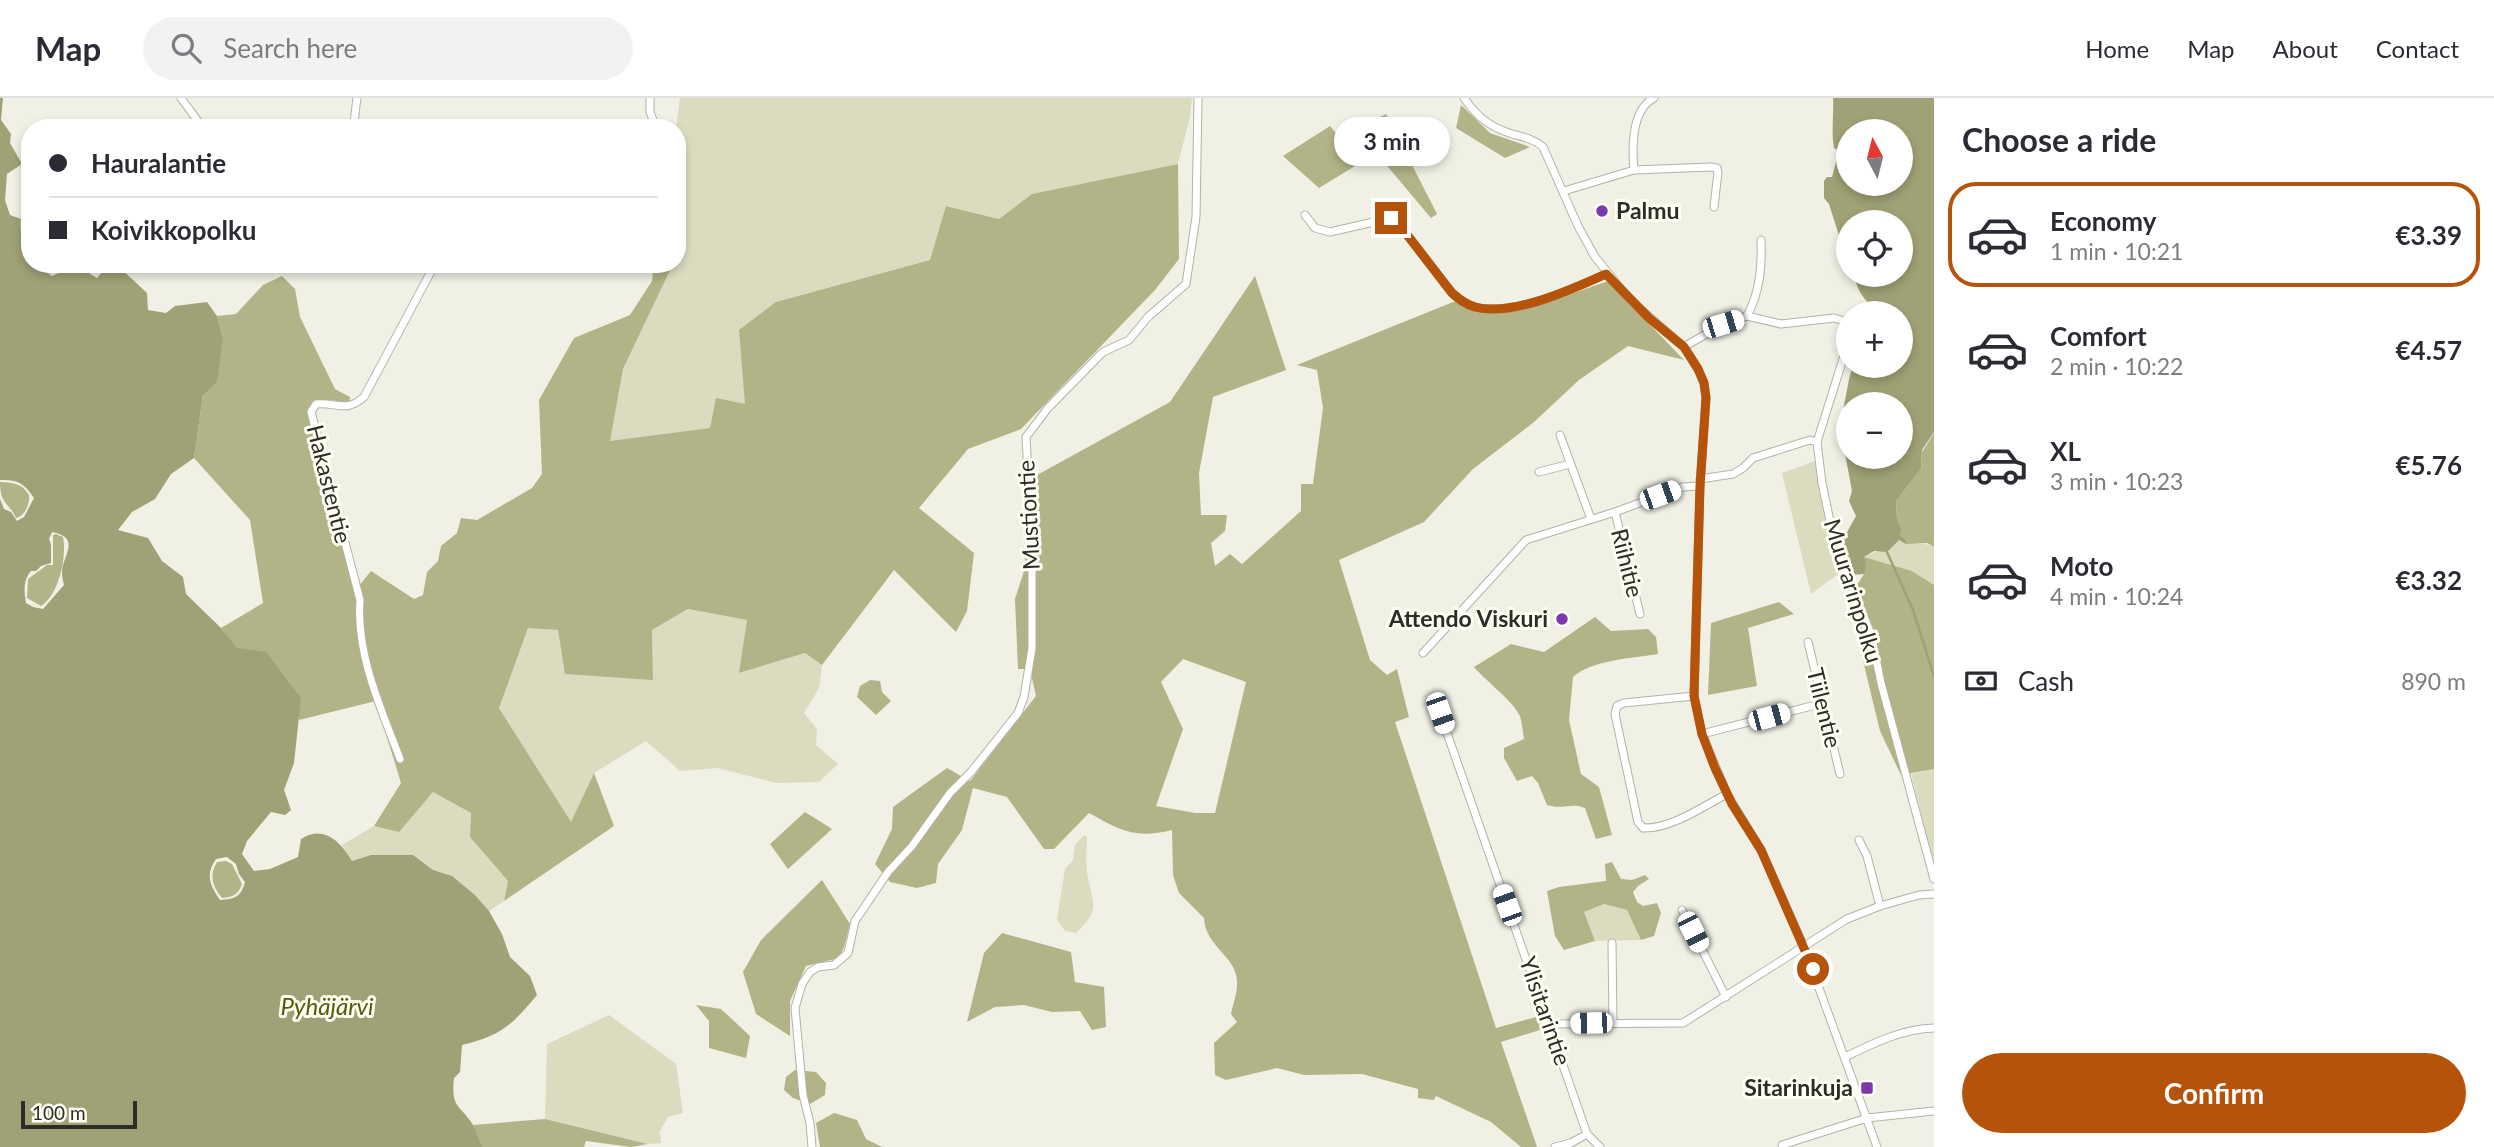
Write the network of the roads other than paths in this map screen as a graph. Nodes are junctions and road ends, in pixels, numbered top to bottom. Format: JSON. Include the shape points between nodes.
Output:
{"nodes":[{"id":1,"x":181,"y":98,"type":"edge"},
{"id":2,"x":357,"y":98,"type":"edge"},
{"id":3,"x":650,"y":98,"type":"edge"},
{"id":4,"x":1198,"y":98,"type":"edge"},
{"id":5,"x":1464,"y":98,"type":"edge"},
{"id":6,"x":1654,"y":98,"type":"edge"},
{"id":7,"x":196,"y":119,"type":"edge"},
{"id":8,"x":354,"y":119,"type":"edge"},
{"id":9,"x":653,"y":119,"type":"edge"},
{"id":10,"x":1634,"y":170,"type":"junction"},
{"id":11,"x":1564,"y":191,"type":"junction"},
{"id":12,"x":1714,"y":207,"type":"dead end"},
{"id":13,"x":1305,"y":215,"type":"dead end"},
{"id":14,"x":1761,"y":240,"type":"dead end"},
{"id":15,"x":430,"y":273,"type":"edge"},
{"id":16,"x":1606,"y":274,"type":"junction"},
{"id":17,"x":1747,"y":316,"type":"junction"},
{"id":18,"x":1836,"y":319,"type":"edge"},
{"id":19,"x":1684,"y":347,"type":"junction"},
{"id":20,"x":1837,"y":378,"type":"edge"},
{"id":21,"x":1560,"y":435,"type":"dead end"},
{"id":22,"x":1817,"y":442,"type":"junction"},
{"id":23,"x":1570,"y":464,"type":"junction"},
{"id":24,"x":1538,"y":472,"type":"dead end"},
{"id":25,"x":1700,"y":483,"type":"junction"},
{"id":26,"x":1615,"y":512,"type":"junction"},
{"id":27,"x":1591,"y":519,"type":"junction"},
{"id":28,"x":1640,"y":614,"type":"dead end"},
{"id":29,"x":1808,"y":642,"type":"dead end"},
{"id":30,"x":1423,"y":653,"type":"dead end"},
{"id":31,"x":1694,"y":696,"type":"junction"},
{"id":32,"x":1823,"y":703,"type":"junction"},
{"id":33,"x":1440,"y":713,"type":"dead end"},
{"id":34,"x":1702,"y":734,"type":"junction"},
{"id":35,"x":400,"y":759,"type":"dead end"},
{"id":36,"x":1840,"y":774,"type":"dead end"},
{"id":37,"x":1727,"y":794,"type":"junction"},
{"id":38,"x":1859,"y":840,"type":"dead end"},
{"id":39,"x":1934,"y":879,"type":"edge"},
{"id":40,"x":1934,"y":894,"type":"edge"},
{"id":41,"x":1880,"y":905,"type":"junction"},
{"id":42,"x":1682,"y":911,"type":"dead end"},
{"id":43,"x":1612,"y":943,"type":"dead end"},
{"id":44,"x":1804,"y":947,"type":"junction"},
{"id":45,"x":1726,"y":997,"type":"junction"},
{"id":46,"x":1612,"y":1023,"type":"junction"},
{"id":47,"x":1549,"y":1024,"type":"junction"},
{"id":48,"x":1934,"y":1028,"type":"edge"},
{"id":49,"x":1845,"y":1057,"type":"junction"},
{"id":50,"x":1934,"y":1111,"type":"edge"},
{"id":51,"x":1867,"y":1118,"type":"junction"},
{"id":52,"x":1587,"y":1134,"type":"junction"},
{"id":53,"x":1782,"y":1145,"type":"dead end"},
{"id":54,"x":812,"y":1147,"type":"edge"},
{"id":55,"x":1555,"y":1147,"type":"edge"},
{"id":56,"x":1600,"y":1147,"type":"edge"},
{"id":57,"x":1877,"y":1147,"type":"edge"}],
"edges":[{"from":1,"to":7,"type":"street"},
{"from":2,"to":8,"type":"street"},
{"from":3,"to":9,"type":"street"},
{"from":4,"to":54,"type":"street","name":"Mustiontie","via":[[1196,216],[1186,284],[1129,340],[1103,352],[1026,437],[1032,648],[1018,713],[888,872],[855,921],[848,953],[834,965],[810,972],[797,996],[803,1095]]},
{"from":5,"to":11,"type":"street","via":[[1489,125],[1543,147]]},
{"from":6,"to":10,"type":"street","via":[[1639,116],[1633,135]]},
{"from":10,"to":11,"type":"street"},
{"from":10,"to":12,"type":"street","via":[[1717,168]]},
{"from":11,"to":16,"type":"street"},
{"from":13,"to":16,"type":"street","via":[[1315,228],[1330,232],[1391,218],[1452,293],[1477,308],[1535,302]]},
{"from":14,"to":17,"type":"street","via":[[1760,279]]},
{"from":15,"to":35,"type":"street","name":"Hakastentie","via":[[364,397],[344,407],[316,404],[311,412],[360,600],[358,625],[366,664]]},
{"from":16,"to":19,"type":"street"},
{"from":17,"to":18,"type":"street","via":[[1782,324]]},
{"from":17,"to":19,"type":"street"},
{"from":19,"to":25,"type":"street","via":[[1698,369],[1706,398]]},
{"from":20,"to":22,"type":"street","name":"Muurarinpolku"},
{"from":21,"to":23,"type":"street"},
{"from":22,"to":25,"type":"street","via":[[1765,453],[1733,474]]},
{"from":22,"to":39,"type":"street","name":"Muurarinpolku","via":[[1835,545],[1871,634]]},
{"from":23,"to":24,"type":"street"},
{"from":23,"to":27,"type":"street"},
{"from":25,"to":26,"type":"street"},
{"from":25,"to":31,"type":"street"},
{"from":26,"to":27,"type":"street"},
{"from":26,"to":28,"type":"street","name":"Riihitie"},
{"from":27,"to":30,"type":"street","via":[[1526,540]]},
{"from":29,"to":32,"type":"street","name":"Tiilentie"},
{"from":31,"to":34,"type":"street"},
{"from":31,"to":37,"type":"street","via":[[1617,706],[1638,822],[1643,828],[1654,827]]},
{"from":32,"to":34,"type":"street"},
{"from":32,"to":36,"type":"street","name":"Tiilentie"},
{"from":33,"to":47,"type":"street","name":"Ylisitarintie"},
{"from":34,"to":37,"type":"street"},
{"from":37,"to":44,"type":"street","via":[[1761,850]]},
{"from":38,"to":41,"type":"street"},
{"from":40,"to":41,"type":"street"},
{"from":41,"to":44,"type":"street","via":[[1847,919]]},
{"from":42,"to":45,"type":"street"},
{"from":43,"to":46,"type":"street"},
{"from":44,"to":45,"type":"street"},
{"from":44,"to":49,"type":"street"},
{"from":45,"to":46,"type":"street","via":[[1683,1023]]},
{"from":46,"to":47,"type":"street"},
{"from":47,"to":52,"type":"street","name":"Ylisitarintie"},
{"from":48,"to":49,"type":"street","via":[[1900,1033]]},
{"from":49,"to":51,"type":"street"},
{"from":50,"to":51,"type":"street"},
{"from":51,"to":53,"type":"street"},
{"from":51,"to":57,"type":"street"},
{"from":52,"to":55,"type":"street"},
{"from":52,"to":56,"type":"street","name":"Ylisitarintie"}]}
